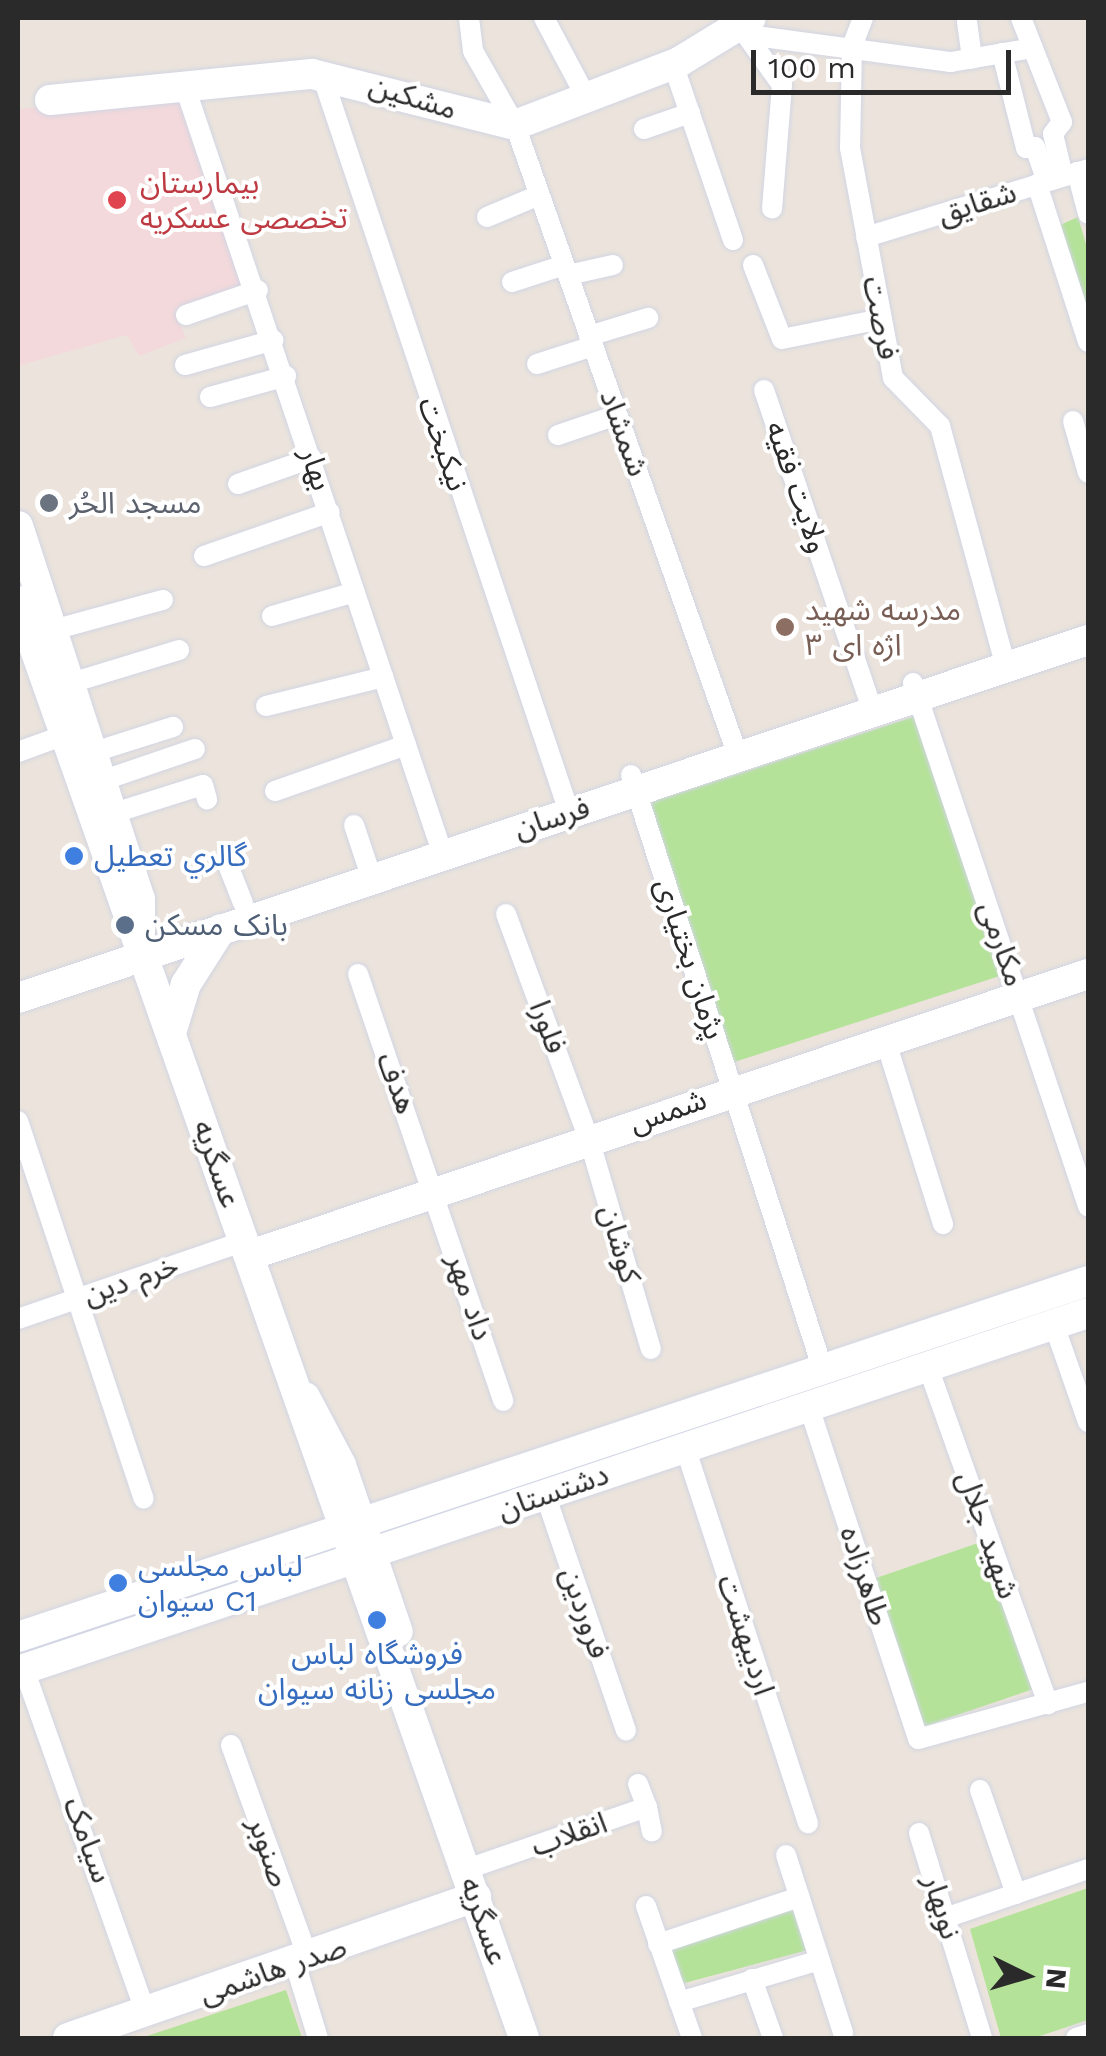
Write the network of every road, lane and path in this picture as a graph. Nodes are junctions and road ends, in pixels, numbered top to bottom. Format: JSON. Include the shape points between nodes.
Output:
{"nodes":[{"id":1,"x":469,"y":18,"type":"edge"},
{"id":2,"x":544,"y":18,"type":"edge"},
{"id":3,"x":863,"y":18,"type":"edge"},
{"id":4,"x":1021,"y":18,"type":"edge"},
{"id":5,"x":967,"y":22,"type":"dead end"},
{"id":6,"x":739,"y":24,"type":"edge"},
{"id":7,"x":852,"y":46,"type":"junction"},
{"id":8,"x":1033,"y":48,"type":"junction"},
{"id":9,"x":1002,"y":53,"type":"junction"},
{"id":10,"x":972,"y":58,"type":"junction"},
{"id":11,"x":673,"y":64,"type":"junction"},
{"id":12,"x":322,"y":75,"type":"junction"},
{"id":13,"x":185,"y":86,"type":"junction"},
{"id":14,"x":586,"y":99,"type":"junction"},
{"id":15,"x":50,"y":100,"type":"dead end"},
{"id":16,"x":690,"y":113,"type":"junction"},
{"id":17,"x":515,"y":125,"type":"junction"},
{"id":18,"x":644,"y":129,"type":"dead end"},
{"id":19,"x":1062,"y":176,"type":"edge"},
{"id":20,"x":540,"y":195,"type":"junction"},
{"id":21,"x":772,"y":209,"type":"dead end"},
{"id":22,"x":1088,"y":214,"type":"edge"},
{"id":23,"x":487,"y":217,"type":"dead end"},
{"id":24,"x":866,"y":237,"type":"junction"},
{"id":25,"x":733,"y":240,"type":"dead end"},
{"id":26,"x":613,"y":265,"type":"dead end"},
{"id":27,"x":754,"y":265,"type":"dead end"},
{"id":28,"x":566,"y":270,"type":"junction"},
{"id":29,"x":512,"y":282,"type":"dead end"},
{"id":30,"x":258,"y":290,"type":"junction"},
{"id":31,"x":186,"y":315,"type":"dead end"},
{"id":32,"x":648,"y":318,"type":"dead end"},
{"id":33,"x":881,"y":320,"type":"junction"},
{"id":34,"x":274,"y":340,"type":"junction"},
{"id":35,"x":591,"y":341,"type":"junction"},
{"id":36,"x":1088,"y":342,"type":"edge"},
{"id":37,"x":536,"y":364,"type":"dead end"},
{"id":38,"x":186,"y":365,"type":"dead end"},
{"id":39,"x":286,"y":376,"type":"junction"},
{"id":40,"x":764,"y":390,"type":"dead end"},
{"id":41,"x":210,"y":397,"type":"dead end"},
{"id":42,"x":618,"y":415,"type":"junction"},
{"id":43,"x":1073,"y":422,"type":"dead end"},
{"id":44,"x":558,"y":435,"type":"dead end"},
{"id":45,"x":312,"y":458,"type":"junction"},
{"id":46,"x":1088,"y":473,"type":"edge"},
{"id":47,"x":238,"y":484,"type":"dead end"},
{"id":48,"x":330,"y":512,"type":"junction"},
{"id":49,"x":18,"y":526,"type":"edge"},
{"id":50,"x":204,"y":556,"type":"dead end"},
{"id":51,"x":355,"y":592,"type":"junction"},
{"id":52,"x":163,"y":600,"type":"dead end"},
{"id":53,"x":18,"y":601,"type":"edge"},
{"id":54,"x":272,"y":616,"type":"dead end"},
{"id":55,"x":1088,"y":624,"type":"edge"},
{"id":56,"x":53,"y":630,"type":"junction"},
{"id":57,"x":1088,"y":640,"type":"edge"},
{"id":58,"x":178,"y":650,"type":"dead end"},
{"id":59,"x":1002,"y":653,"type":"junction"},
{"id":60,"x":383,"y":677,"type":"junction"},
{"id":61,"x":71,"y":683,"type":"junction"},
{"id":62,"x":915,"y":689,"type":"junction"},
{"id":63,"x":868,"y":698,"type":"junction"},
{"id":64,"x":266,"y":706,"type":"dead end"},
{"id":65,"x":173,"y":727,"type":"dead end"},
{"id":66,"x":62,"y":736,"type":"junction"},
{"id":67,"x":733,"y":742,"type":"junction"},
{"id":68,"x":406,"y":745,"type":"junction"},
{"id":69,"x":195,"y":749,"type":"dead end"},
{"id":70,"x":18,"y":752,"type":"edge"},
{"id":71,"x":99,"y":766,"type":"junction"},
{"id":72,"x":634,"y":783,"type":"junction"},
{"id":73,"x":275,"y":791,"type":"dead end"},
{"id":74,"x":208,"y":799,"type":"dead end"},
{"id":75,"x":566,"y":805,"type":"junction"},
{"id":76,"x":114,"y":813,"type":"junction"},
{"id":77,"x":354,"y":825,"type":"dead end"},
{"id":78,"x":439,"y":846,"type":"junction"},
{"id":79,"x":228,"y":865,"type":"dead end"},
{"id":80,"x":369,"y":869,"type":"junction"},
{"id":81,"x":243,"y":903,"type":"junction"},
{"id":82,"x":506,"y":914,"type":"dead end"},
{"id":83,"x":220,"y":929,"type":"junction"},
{"id":84,"x":143,"y":945,"type":"junction"},
{"id":85,"x":358,"y":974,"type":"dead end"},
{"id":86,"x":1088,"y":974,"type":"edge"},
{"id":87,"x":18,"y":979,"type":"edge"},
{"id":88,"x":1020,"y":996,"type":"junction"},
{"id":89,"x":18,"y":998,"type":"edge"},
{"id":90,"x":171,"y":1032,"type":"junction"},
{"id":91,"x":885,"y":1040,"type":"junction"},
{"id":92,"x":732,"y":1089,"type":"junction"},
{"id":93,"x":18,"y":1121,"type":"edge"},
{"id":94,"x":589,"y":1139,"type":"junction"},
{"id":95,"x":436,"y":1193,"type":"junction"},
{"id":96,"x":1088,"y":1206,"type":"edge"},
{"id":97,"x":943,"y":1224,"type":"dead end"},
{"id":98,"x":247,"y":1248,"type":"junction"},
{"id":99,"x":1088,"y":1282,"type":"edge"},
{"id":100,"x":78,"y":1298,"type":"junction"},
{"id":101,"x":1088,"y":1313,"type":"edge"},
{"id":102,"x":18,"y":1319,"type":"edge"},
{"id":103,"x":1054,"y":1325,"type":"junction"},
{"id":104,"x":650,"y":1349,"type":"dead end"},
{"id":105,"x":928,"y":1367,"type":"junction"},
{"id":106,"x":823,"y":1370,"type":"junction"},
{"id":107,"x":504,"y":1401,"type":"dead end"},
{"id":108,"x":809,"y":1407,"type":"junction"},
{"id":109,"x":1088,"y":1422,"type":"edge"},
{"id":110,"x":685,"y":1447,"type":"junction"},
{"id":111,"x":328,"y":1464,"type":"junction"},
{"id":112,"x":545,"y":1494,"type":"junction"},
{"id":113,"x":144,"y":1499,"type":"dead end"},
{"id":114,"x":410,"y":1502,"type":"junction"},
{"id":115,"x":350,"y":1523,"type":"junction"},
{"id":116,"x":432,"y":1532,"type":"junction"},
{"id":117,"x":289,"y":1544,"type":"junction"},
{"id":118,"x":362,"y":1555,"type":"junction"},
{"id":119,"x":296,"y":1577,"type":"junction"},
{"id":120,"x":379,"y":1607,"type":"junction"},
{"id":121,"x":18,"y":1637,"type":"edge"},
{"id":122,"x":21,"y":1670,"type":"edge"},
{"id":123,"x":1088,"y":1692,"type":"edge"},
{"id":124,"x":1048,"y":1704,"type":"junction"},
{"id":125,"x":626,"y":1731,"type":"dead end"},
{"id":126,"x":230,"y":1745,"type":"dead end"},
{"id":127,"x":638,"y":1784,"type":"dead end"},
{"id":128,"x":980,"y":1790,"type":"dead end"},
{"id":129,"x":647,"y":1806,"type":"junction"},
{"id":130,"x":808,"y":1823,"type":"dead end"},
{"id":131,"x":652,"y":1832,"type":"dead end"},
{"id":132,"x":918,"y":1833,"type":"dead end"},
{"id":133,"x":786,"y":1855,"type":"dead end"},
{"id":134,"x":1088,"y":1869,"type":"edge"},
{"id":135,"x":472,"y":1883,"type":"junction"},
{"id":136,"x":1016,"y":1894,"type":"junction"},
{"id":137,"x":799,"y":1896,"type":"junction"},
{"id":138,"x":646,"y":1906,"type":"dead end"},
{"id":139,"x":945,"y":1918,"type":"junction"},
{"id":140,"x":658,"y":1944,"type":"junction"},
{"id":141,"x":820,"y":1960,"type":"junction"},
{"id":142,"x":301,"y":1961,"type":"junction"},
{"id":143,"x":752,"y":1979,"type":"junction"},
{"id":144,"x":679,"y":2002,"type":"junction"},
{"id":145,"x":146,"y":2013,"type":"junction"},
{"id":146,"x":843,"y":2033,"type":"dead end"},
{"id":147,"x":1088,"y":2034,"type":"edge"},
{"id":148,"x":68,"y":2038,"type":"edge"},
{"id":149,"x":318,"y":2038,"type":"edge"},
{"id":150,"x":524,"y":2038,"type":"edge"},
{"id":151,"x":692,"y":2038,"type":"edge"},
{"id":152,"x":773,"y":2038,"type":"edge"},
{"id":153,"x":982,"y":2038,"type":"edge"},
{"id":154,"x":1076,"y":2038,"type":"edge"}],
"edges":[{"from":1,"to":17,"type":"street","name":"شمشاد","via":[[473,51]]},
{"from":2,"to":14,"type":"street"},
{"from":3,"to":7,"type":"street","name":"فرصت"},
{"from":4,"to":8,"type":"street"},
{"from":5,"to":10,"type":"street"},
{"from":6,"to":7,"type":"street"},
{"from":6,"to":11,"type":"street"},
{"from":6,"to":21,"type":"street","via":[[782,85]]},
{"from":7,"to":10,"type":"street"},
{"from":7,"to":24,"type":"street","name":"فرصت","via":[[850,148]]},
{"from":8,"to":9,"type":"street"},
{"from":8,"to":19,"type":"street","via":[[1062,122],[1053,134]]},
{"from":9,"to":10,"type":"street"},
{"from":9,"to":19,"type":"street","via":[[1026,148],[1036,147]]},
{"from":11,"to":14,"type":"street"},
{"from":11,"to":16,"type":"street"},
{"from":12,"to":13,"type":"street","name":"مشکین"},
{"from":12,"to":17,"type":"street","name":"مشکین"},
{"from":12,"to":75,"type":"street","name":"نیکبخت"},
{"from":13,"to":15,"type":"street","name":"مشکین"},
{"from":13,"to":30,"type":"street","name":"بهار"},
{"from":14,"to":17,"type":"street"},
{"from":16,"to":18,"type":"street"},
{"from":16,"to":25,"type":"street"},
{"from":17,"to":20,"type":"street","name":"شمشاد"},
{"from":19,"to":22,"type":"street"},
{"from":19,"to":24,"type":"street","name":"شقایق"},
{"from":19,"to":36,"type":"street"},
{"from":20,"to":23,"type":"street"},
{"from":20,"to":28,"type":"street","name":"شمشاد"},
{"from":24,"to":33,"type":"street","name":"فرصت"},
{"from":26,"to":28,"type":"street"},
{"from":27,"to":33,"type":"street","via":[[782,339]]},
{"from":28,"to":29,"type":"street"},
{"from":28,"to":35,"type":"street","name":"شمشاد"},
{"from":30,"to":31,"type":"street"},
{"from":30,"to":34,"type":"street","name":"بهار"},
{"from":32,"to":35,"type":"street"},
{"from":33,"to":59,"type":"street","name":"فرصت","via":[[893,378],[940,426]]},
{"from":34,"to":38,"type":"street"},
{"from":34,"to":39,"type":"street","name":"بهار"},
{"from":35,"to":37,"type":"street"},
{"from":35,"to":42,"type":"street","name":"شمشاد"},
{"from":39,"to":41,"type":"street"},
{"from":39,"to":45,"type":"street","name":"بهار"},
{"from":40,"to":63,"type":"street","name":"ولایت فقیه"},
{"from":42,"to":44,"type":"street"},
{"from":42,"to":67,"type":"street","name":"شمشاد"},
{"from":43,"to":46,"type":"street"},
{"from":45,"to":47,"type":"street"},
{"from":45,"to":48,"type":"street","name":"بهار"},
{"from":48,"to":50,"type":"street"},
{"from":48,"to":51,"type":"street","name":"بهار"},
{"from":49,"to":56,"type":"street","name":"عسگریه"},
{"from":51,"to":54,"type":"street"},
{"from":51,"to":60,"type":"street","name":"بهار"},
{"from":52,"to":56,"type":"street"},
{"from":53,"to":66,"type":"street","name":"عسگریه"},
{"from":55,"to":59,"type":"street","name":"فرسان"},
{"from":56,"to":61,"type":"street","name":"عسگریه"},
{"from":57,"to":62,"type":"street","name":"فرسان"},
{"from":58,"to":61,"type":"street"},
{"from":59,"to":62,"type":"street","name":"فرسان"},
{"from":60,"to":64,"type":"street"},
{"from":60,"to":68,"type":"street","name":"بهار"},
{"from":61,"to":71,"type":"street","name":"عسگریه"},
{"from":62,"to":63,"type":"street","name":"فرسان"},
{"from":62,"to":72,"type":"street","name":"فرسان"},
{"from":62,"to":88,"type":"street","name":"مکارمی"},
{"from":63,"to":67,"type":"street","name":"فرسان"},
{"from":65,"to":71,"type":"street"},
{"from":66,"to":70,"type":"street"},
{"from":66,"to":84,"type":"street","name":"عسگریه","via":[[118,901]]},
{"from":67,"to":72,"type":"street","name":"فرسان"},
{"from":68,"to":73,"type":"street"},
{"from":68,"to":78,"type":"street","name":"بهار"},
{"from":69,"to":71,"type":"street"},
{"from":71,"to":76,"type":"street","name":"عسگریه"},
{"from":72,"to":75,"type":"street","name":"فرسان"},
{"from":72,"to":92,"type":"street","name":"پژمان بختیاری"},
{"from":74,"to":76,"type":"street","via":[[203,785]]},
{"from":75,"to":78,"type":"street","name":"فرسان"},
{"from":76,"to":84,"type":"street","name":"عسگریه","via":[[140,900]]},
{"from":77,"to":80,"type":"street"},
{"from":78,"to":80,"type":"street","name":"فرسان"},
{"from":79,"to":81,"type":"street"},
{"from":80,"to":81,"type":"street","name":"فرسان"},
{"from":80,"to":83,"type":"street","name":"فرسان"},
{"from":81,"to":84,"type":"street","name":"فرسان"},
{"from":82,"to":94,"type":"street","name":"فلورا"},
{"from":83,"to":84,"type":"street","name":"فرسان"},
{"from":83,"to":90,"type":"street","via":[[186,984]]},
{"from":84,"to":87,"type":"street","name":"فرسان"},
{"from":84,"to":89,"type":"street","name":"فرسان"},
{"from":84,"to":90,"type":"street","name":"عسگریه"},
{"from":85,"to":95,"type":"street","name":"هدف"},
{"from":86,"to":88,"type":"street","name":"شمس"},
{"from":88,"to":91,"type":"street","name":"شمس"},
{"from":88,"to":96,"type":"street","name":"مکارمی"},
{"from":90,"to":98,"type":"street","name":"عسگریه"},
{"from":91,"to":92,"type":"street","name":"شمس"},
{"from":91,"to":97,"type":"street"},
{"from":92,"to":94,"type":"street","name":"شمس"},
{"from":92,"to":106,"type":"street","name":"پژمان بختیاری"},
{"from":93,"to":100,"type":"street"},
{"from":94,"to":95,"type":"street","name":"شمس"},
{"from":94,"to":104,"type":"street","name":"کوشان"},
{"from":95,"to":98,"type":"street","name":"شمس"},
{"from":95,"to":107,"type":"street","name":"داد مهر"},
{"from":98,"to":100,"type":"street","name":"خرم دین"},
{"from":98,"to":111,"type":"street","name":"عسگریه"},
{"from":99,"to":106,"type":"street","name":"دشتستان"},
{"from":100,"to":102,"type":"street","name":"خرم دین"},
{"from":100,"to":113,"type":"street"},
{"from":101,"to":103,"type":"street","name":"دشتستان"},
{"from":103,"to":105,"type":"street","name":"دشتستان"},
{"from":103,"to":109,"type":"street"},
{"from":105,"to":108,"type":"street","name":"دشتستان"},
{"from":105,"to":124,"type":"street","name":"شهید جلال"},
{"from":106,"to":114,"type":"street","name":"دشتستان"},
{"from":108,"to":110,"type":"street","name":"دشتستان"},
{"from":108,"to":124,"type":"street","name":"طاهرزاده","via":[[923,1742]]},
{"from":110,"to":112,"type":"street","name":"دشتستان"},
{"from":110,"to":130,"type":"street","name":"اردیبهشت"},
{"from":111,"to":114,"type":"street","via":[[370,1489]]},
{"from":111,"to":115,"type":"street","name":"عسگریه"},
{"from":111,"to":117,"type":"street","via":[[312,1516]]},
{"from":112,"to":116,"type":"street","name":"دشتستان"},
{"from":112,"to":125,"type":"street","name":"فروردین"},
{"from":114,"to":115,"type":"street","name":"دشتستان"},
{"from":115,"to":117,"type":"street","name":"دشتستان"},
{"from":115,"to":118,"type":"street","name":"عسگریه"},
{"from":116,"to":118,"type":"street","name":"دشتستان"},
{"from":116,"to":120,"type":"street"},
{"from":117,"to":121,"type":"street","name":"دشتستان"},
{"from":118,"to":119,"type":"street","name":"دشتستان"},
{"from":118,"to":120,"type":"street","name":"عسگریه"},
{"from":119,"to":120,"type":"street"},
{"from":119,"to":122,"type":"street","name":"دشتستان"},
{"from":120,"to":135,"type":"street","name":"عسگریه"},
{"from":122,"to":145,"type":"street","name":"سیامک"},
{"from":123,"to":124,"type":"street"},
{"from":126,"to":142,"type":"street","name":"صنوبر"},
{"from":127,"to":129,"type":"street"},
{"from":128,"to":136,"type":"street"},
{"from":129,"to":131,"type":"street","name":"انقلاب"},
{"from":129,"to":135,"type":"street","name":"انقلاب"},
{"from":132,"to":139,"type":"street","name":"نوبهار"},
{"from":133,"to":137,"type":"street"},
{"from":134,"to":136,"type":"street"},
{"from":135,"to":142,"type":"street","name":"صدر هاشمی"},
{"from":135,"to":150,"type":"street","name":"عسگریه"},
{"from":136,"to":139,"type":"street"},
{"from":137,"to":140,"type":"street"},
{"from":137,"to":141,"type":"street"},
{"from":138,"to":140,"type":"street"},
{"from":139,"to":153,"type":"street","name":"نوبهار"},
{"from":140,"to":144,"type":"street"},
{"from":141,"to":143,"type":"street"},
{"from":141,"to":146,"type":"street"},
{"from":142,"to":145,"type":"street","name":"صدر هاشمی"},
{"from":142,"to":149,"type":"street","name":"صنوبر"},
{"from":143,"to":144,"type":"street"},
{"from":143,"to":152,"type":"street"},
{"from":144,"to":151,"type":"street"},
{"from":145,"to":148,"type":"street","name":"صدر هاشمی"},
{"from":147,"to":154,"type":"street"}]}
